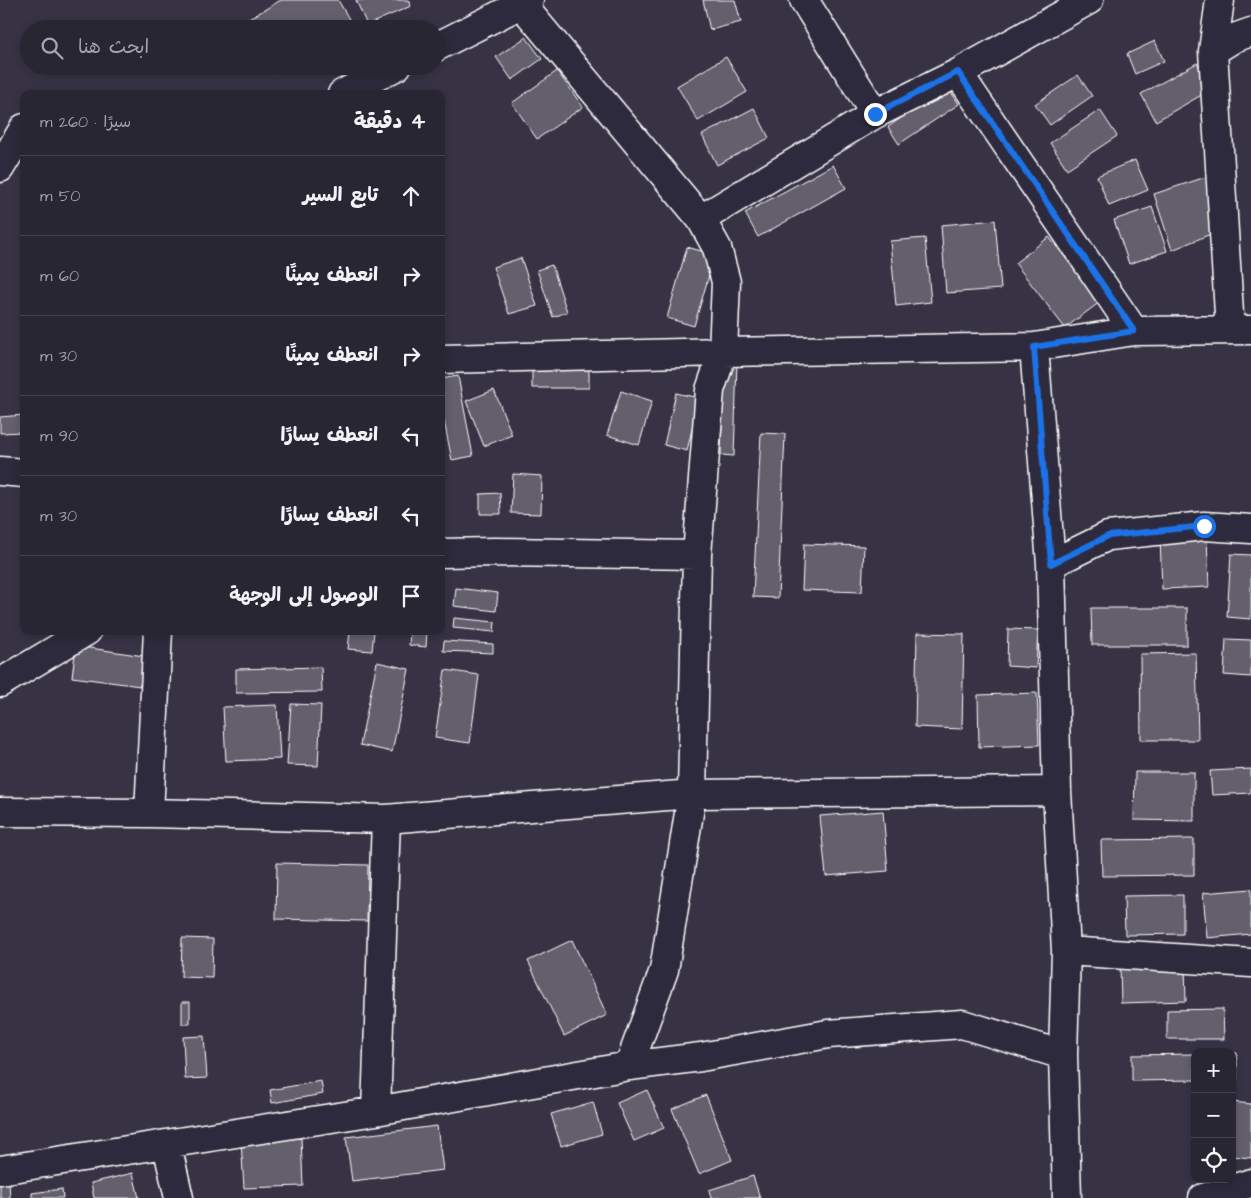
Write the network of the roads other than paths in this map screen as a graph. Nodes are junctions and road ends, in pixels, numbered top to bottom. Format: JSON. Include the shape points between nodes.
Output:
{"nodes":[{"id":1,"x":804,"y":0,"type":"edge"},
{"id":2,"x":1090,"y":0,"type":"edge"},
{"id":3,"x":1220,"y":0,"type":"edge"},
{"id":4,"x":522,"y":1,"type":"edge"},
{"id":5,"x":1251,"y":32,"type":"edge"},
{"id":6,"x":445,"y":42,"type":"edge"},
{"id":7,"x":1213,"y":50,"type":"junction"},
{"id":8,"x":958,"y":72,"type":"junction"},
{"id":9,"x":380,"y":75,"type":"edge"},
{"id":10,"x":350,"y":90,"type":"edge"},
{"id":11,"x":875,"y":114,"type":"junction"},
{"id":12,"x":20,"y":135,"type":"edge"},
{"id":13,"x":0,"y":168,"type":"edge"},
{"id":14,"x":701,"y":219,"type":"junction"},
{"id":15,"x":1240,"y":330,"type":"edge"},
{"id":16,"x":1134,"y":331,"type":"junction"},
{"id":17,"x":1034,"y":347,"type":"junction"},
{"id":18,"x":722,"y":352,"type":"junction"},
{"id":19,"x":445,"y":359,"type":"edge"},
{"id":20,"x":0,"y":471,"type":"edge"},
{"id":21,"x":20,"y":473,"type":"edge"},
{"id":22,"x":1251,"y":529,"type":"edge"},
{"id":23,"x":445,"y":553,"type":"edge"},
{"id":24,"x":696,"y":555,"type":"junction"},
{"id":25,"x":1051,"y":564,"type":"junction"},
{"id":26,"x":80,"y":635,"type":"edge"},
{"id":27,"x":158,"y":635,"type":"edge"},
{"id":28,"x":0,"y":683,"type":"edge"},
{"id":29,"x":1057,"y":791,"type":"junction"},
{"id":30,"x":692,"y":794,"type":"junction"},
{"id":31,"x":0,"y":812,"type":"edge"},
{"id":32,"x":149,"y":813,"type":"junction"},
{"id":33,"x":386,"y":819,"type":"junction"},
{"id":34,"x":1066,"y":950,"type":"junction"},
{"id":35,"x":1251,"y":963,"type":"edge"},
{"id":36,"x":1063,"y":1055,"type":"junction"},
{"id":37,"x":629,"y":1066,"type":"junction"},
{"id":38,"x":376,"y":1112,"type":"junction"},
{"id":39,"x":167,"y":1145,"type":"junction"},
{"id":40,"x":0,"y":1170,"type":"edge"},
{"id":41,"x":1251,"y":1184,"type":"edge"},
{"id":42,"x":180,"y":1198,"type":"edge"},
{"id":43,"x":1067,"y":1198,"type":"edge"},
{"id":44,"x":1203,"y":1198,"type":"edge"}],
"edges":[{"from":1,"to":11,"type":"street"},
{"from":2,"to":8,"type":"street"},
{"from":3,"to":7,"type":"street"},
{"from":4,"to":6,"type":"street"},
{"from":4,"to":14,"type":"street"},
{"from":5,"to":7,"type":"street"},
{"from":7,"to":15,"type":"street"},
{"from":8,"to":11,"type":"street"},
{"from":8,"to":16,"type":"street"},
{"from":9,"to":10,"type":"street"},
{"from":11,"to":14,"type":"street"},
{"from":12,"to":13,"type":"street"},
{"from":14,"to":18,"type":"street","via":[[717,248],[726,282]]},
{"from":15,"to":16,"type":"street"},
{"from":16,"to":17,"type":"street"},
{"from":17,"to":18,"type":"street"},
{"from":17,"to":25,"type":"street"},
{"from":18,"to":19,"type":"street"},
{"from":18,"to":24,"type":"street","via":[[710,390]]},
{"from":20,"to":21,"type":"street"},
{"from":22,"to":25,"type":"street","via":[[1204,526],[1108,536]]},
{"from":23,"to":24,"type":"street"},
{"from":24,"to":30,"type":"street"},
{"from":25,"to":29,"type":"street"},
{"from":26,"to":28,"type":"street"},
{"from":27,"to":32,"type":"street"},
{"from":29,"to":30,"type":"street"},
{"from":29,"to":34,"type":"street"},
{"from":30,"to":33,"type":"street"},
{"from":30,"to":37,"type":"street","via":[[664,970]]},
{"from":31,"to":32,"type":"street"},
{"from":32,"to":33,"type":"street"},
{"from":33,"to":38,"type":"street"},
{"from":34,"to":35,"type":"street"},
{"from":34,"to":36,"type":"street"},
{"from":36,"to":37,"type":"street","via":[[962,1024],[828,1034]]},
{"from":36,"to":43,"type":"street"},
{"from":37,"to":38,"type":"street"},
{"from":38,"to":39,"type":"street"},
{"from":39,"to":40,"type":"street"},
{"from":39,"to":42,"type":"street"},
{"from":41,"to":44,"type":"street"}]}
